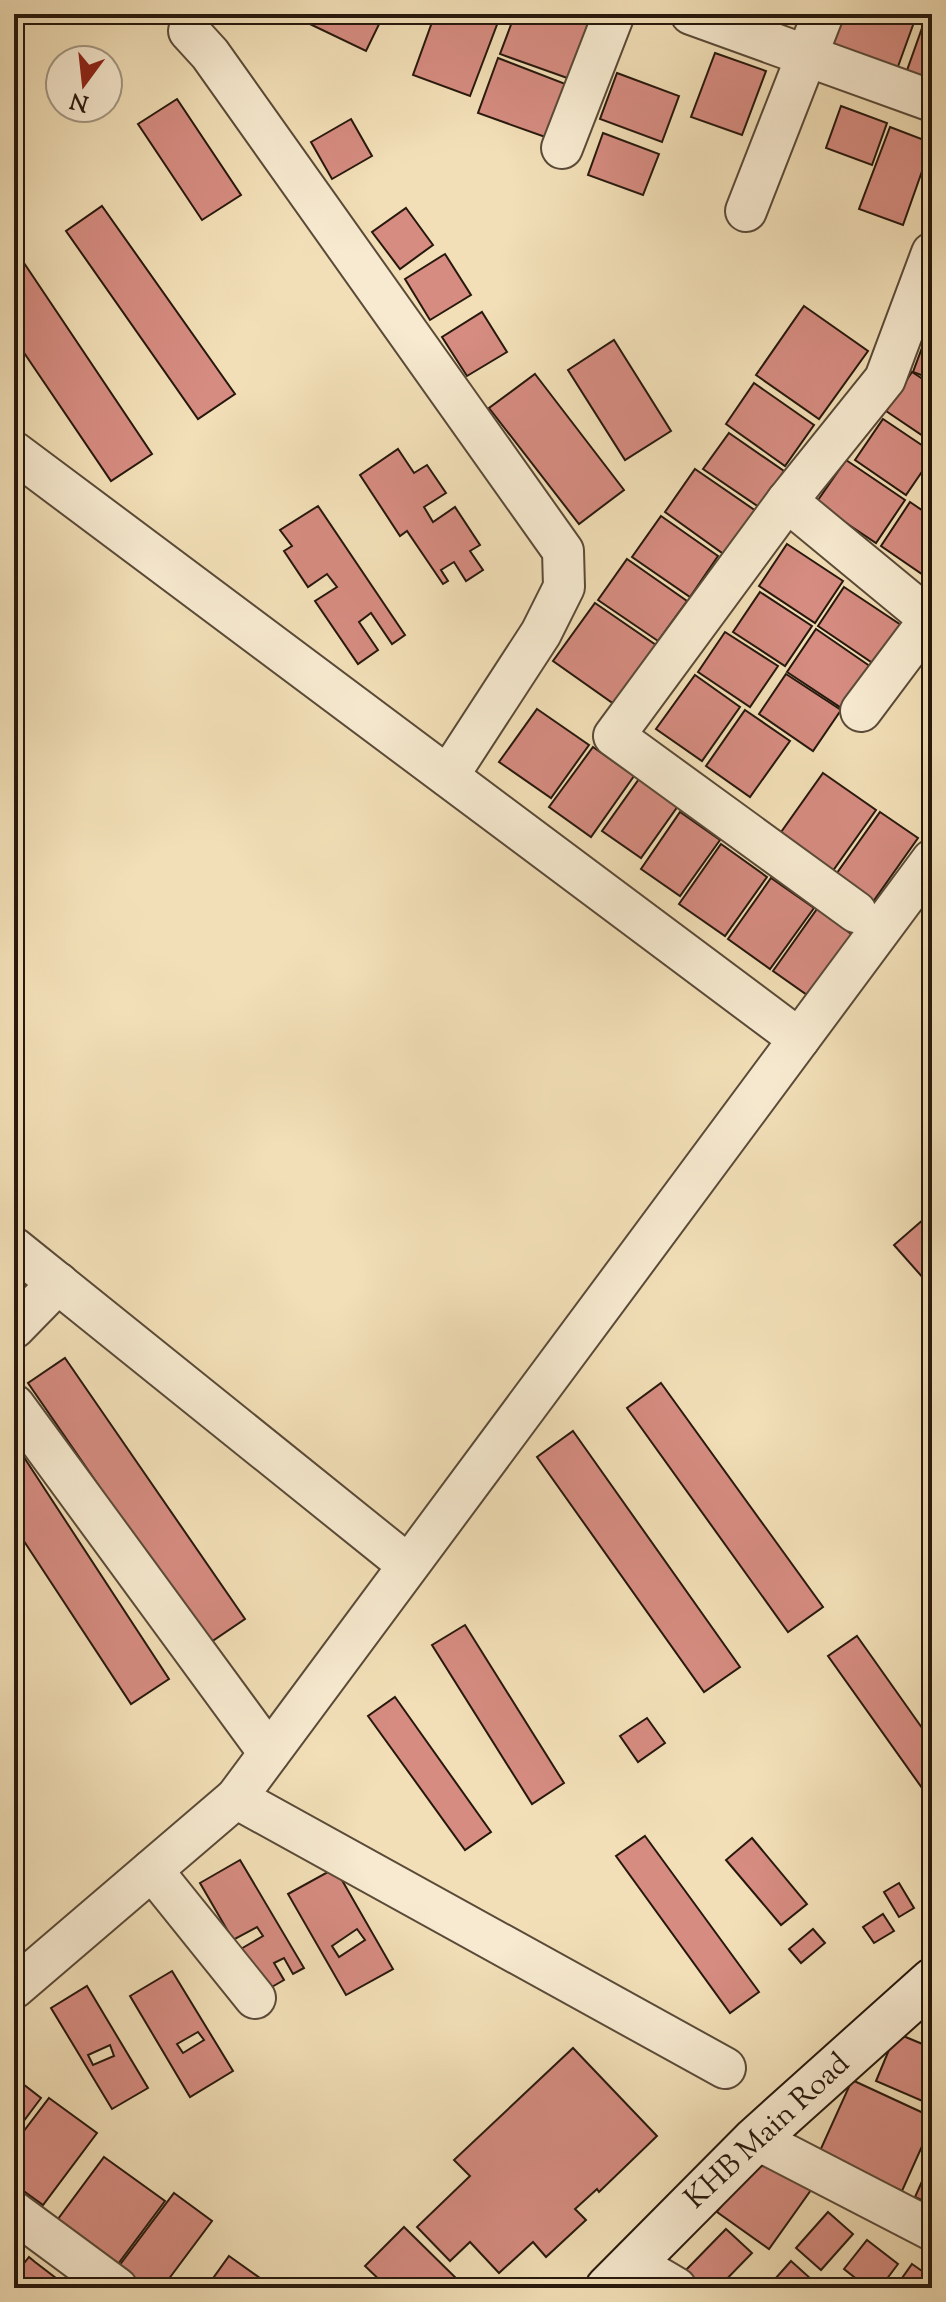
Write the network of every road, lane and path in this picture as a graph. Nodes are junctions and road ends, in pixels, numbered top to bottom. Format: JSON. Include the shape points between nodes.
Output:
{"nodes":[{"id":1,"x":614,"y":14,"type":"edge"},
{"id":2,"x":691,"y":14,"type":"edge"},
{"id":3,"x":823,"y":14,"type":"edge"},
{"id":4,"x":189,"y":31,"type":"dead end"},
{"id":5,"x":807,"y":56,"type":"junction"},
{"id":6,"x":932,"y":101,"type":"edge"},
{"id":7,"x":562,"y":148,"type":"dead end"},
{"id":8,"x":746,"y":211,"type":"dead end"},
{"id":9,"x":929,"y":272,"type":"edge"},
{"id":10,"x":14,"y":452,"type":"edge"},
{"id":11,"x":787,"y":501,"type":"junction"},
{"id":12,"x":931,"y":617,"type":"edge"},
{"id":13,"x":861,"y":711,"type":"dead end"},
{"id":14,"x":448,"y":776,"type":"junction"},
{"id":15,"x":932,"y":860,"type":"edge"},
{"id":16,"x":856,"y":912,"type":"dead end"},
{"id":17,"x":799,"y":1039,"type":"junction"},
{"id":18,"x":14,"y":1248,"type":"edge"},
{"id":19,"x":58,"y":1283,"type":"junction"},
{"id":20,"x":14,"y":1328,"type":"edge"},
{"id":21,"x":14,"y":1405,"type":"edge"},
{"id":22,"x":408,"y":1565,"type":"junction"},
{"id":23,"x":269,"y":1753,"type":"junction"},
{"id":24,"x":236,"y":1798,"type":"junction"},
{"id":25,"x":152,"y":1870,"type":"junction"},
{"id":26,"x":930,"y":1987,"type":"edge"},
{"id":27,"x":14,"y":1988,"type":"edge"},
{"id":28,"x":255,"y":1998,"type":"dead end"},
{"id":29,"x":725,"y":2068,"type":"dead end"},
{"id":30,"x":756,"y":2139,"type":"junction"},
{"id":31,"x":14,"y":2212,"type":"edge"},
{"id":32,"x":932,"y":2230,"type":"edge"},
{"id":33,"x":620,"y":2275,"type":"edge"},
{"id":34,"x":117,"y":2288,"type":"edge"},
{"id":35,"x":676,"y":2288,"type":"edge"}],
"edges":[{"from":1,"to":7,"type":"street"},
{"from":2,"to":5,"type":"street"},
{"from":3,"to":5,"type":"street"},
{"from":4,"to":14,"type":"street","via":[[563,551],[564,587],[541,633]]},
{"from":5,"to":6,"type":"street"},
{"from":5,"to":8,"type":"street"},
{"from":9,"to":11,"type":"street","via":[[885,379]]},
{"from":10,"to":14,"type":"street"},
{"from":11,"to":12,"type":"street"},
{"from":11,"to":16,"type":"street","via":[[614,736]]},
{"from":12,"to":13,"type":"street"},
{"from":14,"to":17,"type":"street"},
{"from":15,"to":17,"type":"street"},
{"from":17,"to":22,"type":"street"},
{"from":18,"to":19,"type":"street"},
{"from":19,"to":20,"type":"street"},
{"from":19,"to":22,"type":"street"},
{"from":21,"to":23,"type":"street"},
{"from":22,"to":23,"type":"street"},
{"from":23,"to":24,"type":"street"},
{"from":24,"to":25,"type":"street"},
{"from":24,"to":29,"type":"street"},
{"from":25,"to":27,"type":"street"},
{"from":25,"to":28,"type":"street"},
{"from":26,"to":30,"type":"main road","name":"KHB Main Road"},
{"from":30,"to":32,"type":"street"},
{"from":30,"to":33,"type":"main road","name":"KHB Main Road"},
{"from":31,"to":34,"type":"street"},
{"from":33,"to":35,"type":"street"}]}
